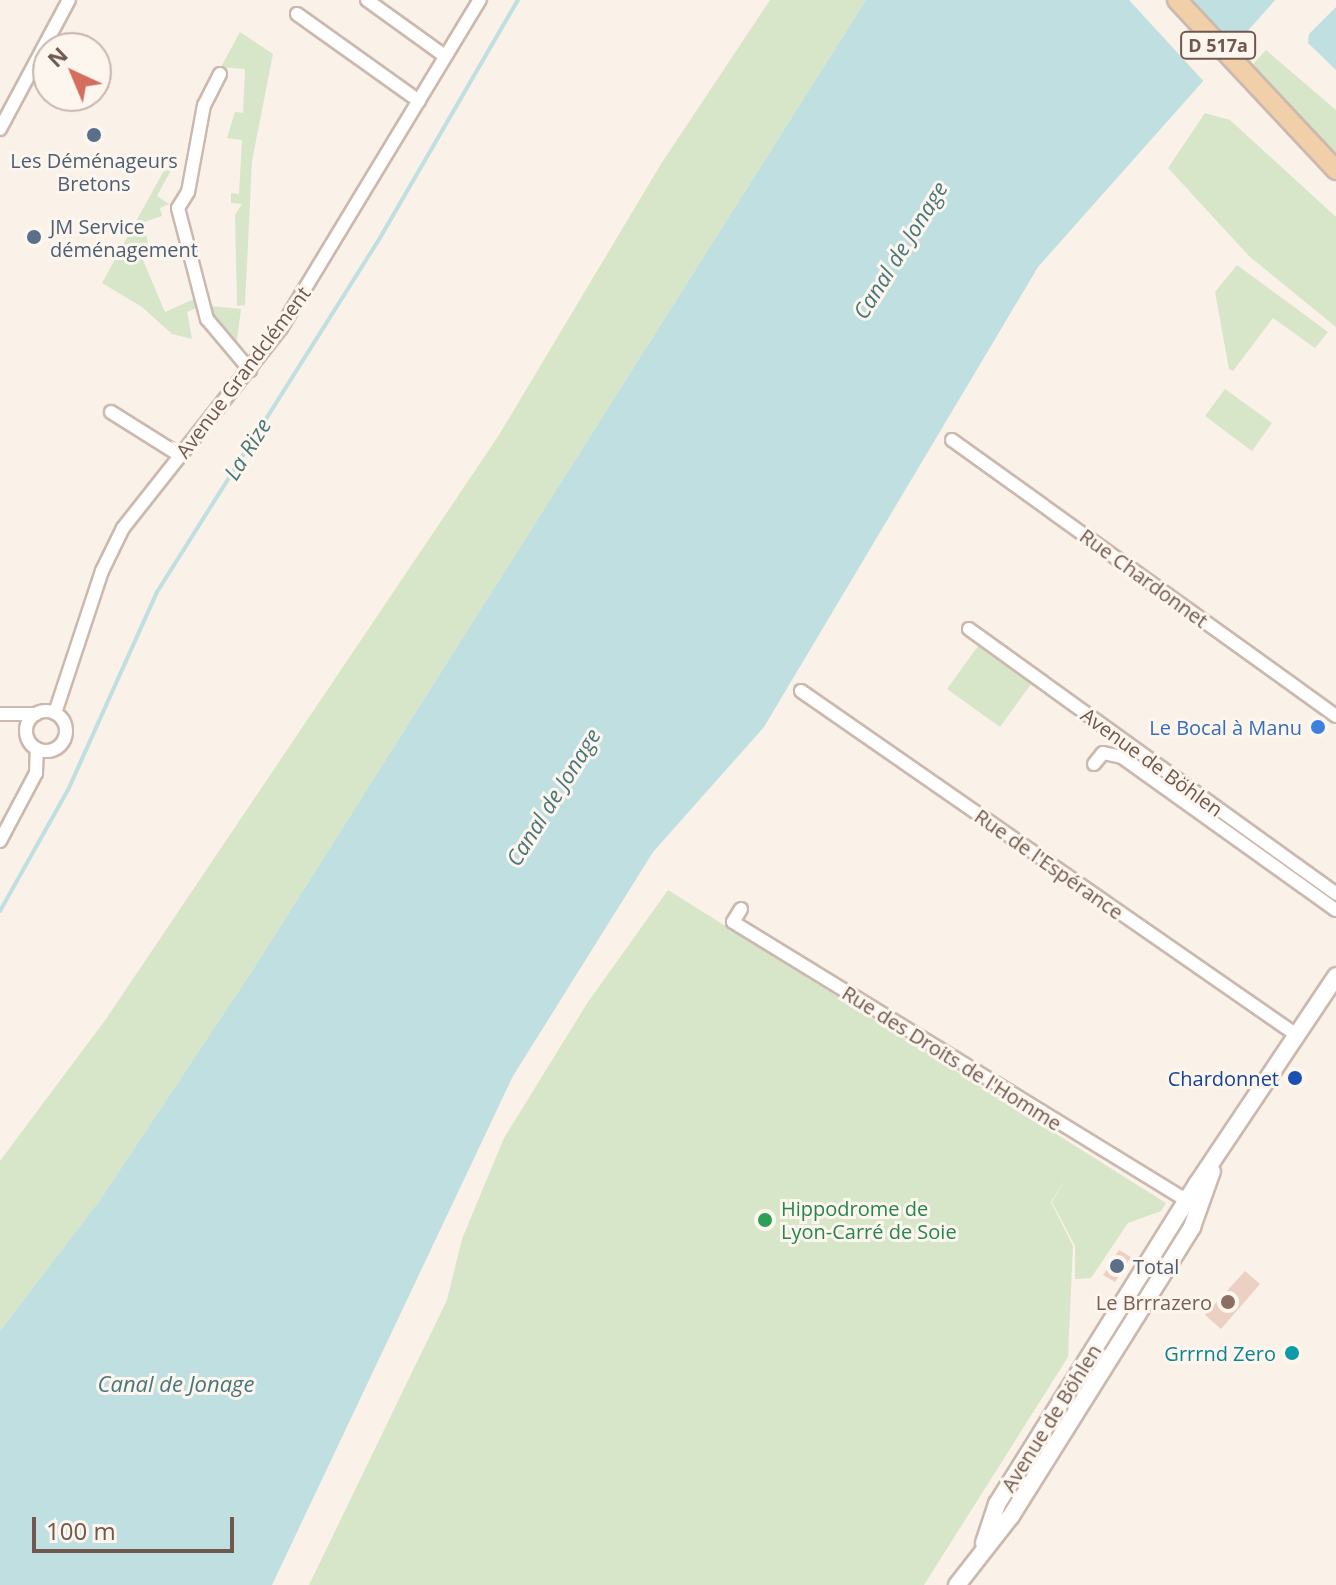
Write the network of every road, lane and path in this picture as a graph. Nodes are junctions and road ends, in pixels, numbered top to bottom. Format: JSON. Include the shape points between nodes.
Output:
{"nodes":[{"id":1,"x":69,"y":0,"type":"edge"},
{"id":2,"x":367,"y":0,"type":"edge"},
{"id":3,"x":480,"y":0,"type":"edge"},
{"id":4,"x":1177,"y":0,"type":"edge"},
{"id":5,"x":297,"y":14,"type":"dead end"},
{"id":6,"x":445,"y":56,"type":"junction"},
{"id":7,"x":220,"y":74,"type":"dead end"},
{"id":8,"x":419,"y":101,"type":"junction"},
{"id":9,"x":0,"y":129,"type":"edge"},
{"id":10,"x":1336,"y":170,"type":"edge"},
{"id":11,"x":250,"y":370,"type":"junction"},
{"id":12,"x":111,"y":412,"type":"dead end"},
{"id":13,"x":952,"y":440,"type":"dead end"},
{"id":14,"x":181,"y":456,"type":"junction"},
{"id":15,"x":969,"y":629,"type":"dead end"},
{"id":16,"x":801,"y":691,"type":"dead end"},
{"id":17,"x":55,"y":713,"type":"junction"},
{"id":18,"x":0,"y":714,"type":"edge"},
{"id":19,"x":36,"y":714,"type":"junction"},
{"id":20,"x":1336,"y":716,"type":"edge"},
{"id":21,"x":37,"y":749,"type":"junction"},
{"id":22,"x":1094,"y":764,"type":"dead end"},
{"id":23,"x":0,"y":841,"type":"edge"},
{"id":24,"x":1336,"y":894,"type":"edge"},
{"id":25,"x":741,"y":909,"type":"dead end"},
{"id":26,"x":1336,"y":910,"type":"edge"},
{"id":27,"x":1336,"y":976,"type":"edge"},
{"id":28,"x":1298,"y":1036,"type":"junction"},
{"id":29,"x":1214,"y":1161,"type":"junction"},
{"id":30,"x":1186,"y":1200,"type":"junction"},
{"id":31,"x":1178,"y":1216,"type":"junction"},
{"id":32,"x":1172,"y":1258,"type":"junction"},
{"id":33,"x":984,"y":1543,"type":"junction"},
{"id":34,"x":957,"y":1585,"type":"edge"}],
"edges":[{"from":1,"to":9,"type":"street"},
{"from":2,"to":6,"type":"street"},
{"from":3,"to":6,"type":"street","name":"Avenue Grandclément"},
{"from":4,"to":10,"type":"main road","number":"D 517a"},
{"from":5,"to":8,"type":"street"},
{"from":6,"to":8,"type":"street","name":"Avenue Grandclément"},
{"from":7,"to":11,"type":"street","via":[[204,105],[178,208],[207,319]]},
{"from":8,"to":11,"type":"street","name":"Avenue Grandclément","via":[[346,227]]},
{"from":11,"to":14,"type":"street","name":"Avenue Grandclément"},
{"from":12,"to":14,"type":"street"},
{"from":13,"to":20,"type":"street","name":"Rue Chardonnet"},
{"from":14,"to":17,"type":"street","name":"Avenue Grandclément","via":[[108,558]]},
{"from":15,"to":24,"type":"street","name":"Avenue de Böhlen"},
{"from":16,"to":28,"type":"street","name":"Rue de l'Espérance"},
{"from":17,"to":19,"type":"street"},
{"from":17,"to":21,"type":"street","via":[[66,729],[63,742],[52,750]]},
{"from":18,"to":19,"type":"street"},
{"from":19,"to":21,"type":"street","via":[[26,731]]},
{"from":21,"to":23,"type":"street","via":[[36,773]]},
{"from":22,"to":26,"type":"street","via":[[1103,753],[1122,757]]},
{"from":25,"to":30,"type":"street","name":"Rue des Droits de l'Homme","via":[[733,922]]},
{"from":27,"to":28,"type":"main road","name":"Avenue de Böhlen"},
{"from":28,"to":29,"type":"main road","name":"Avenue de Böhlen"},
{"from":29,"to":30,"type":"main road","name":"Avenue de Böhlen"},
{"from":29,"to":32,"type":"main road","name":"Avenue de Böhlen","via":[[1192,1227]]},
{"from":30,"to":31,"type":"main road","name":"Avenue de Böhlen"},
{"from":31,"to":32,"type":"main road","name":"Avenue de Böhlen","via":[[1185,1220]]},
{"from":31,"to":33,"type":"main road","name":"Avenue de Böhlen","via":[[997,1504]]},
{"from":32,"to":33,"type":"main road","name":"Avenue de Böhlen","via":[[1011,1516]]},
{"from":33,"to":34,"type":"main road","name":"Avenue de Böhlen"}]}
